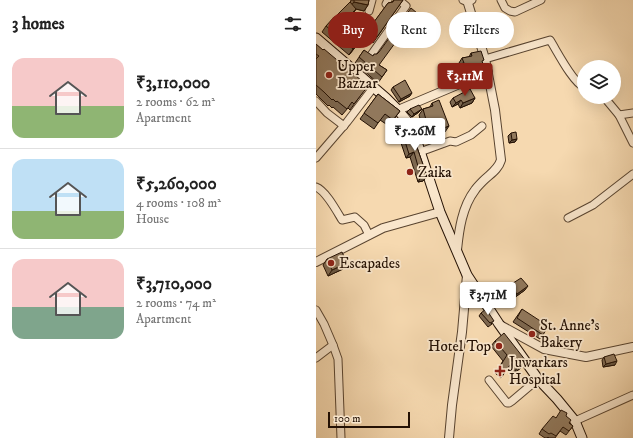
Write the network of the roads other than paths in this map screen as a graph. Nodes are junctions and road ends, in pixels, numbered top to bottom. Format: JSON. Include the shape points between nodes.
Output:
{"nodes":[{"id":1,"x":372,"y":0,"type":"edge"},
{"id":2,"x":399,"y":0,"type":"edge"},
{"id":3,"x":468,"y":0,"type":"edge"},
{"id":4,"x":501,"y":0,"type":"edge"},
{"id":5,"x":541,"y":0,"type":"edge"},
{"id":6,"x":368,"y":11,"type":"edge"},
{"id":7,"x":316,"y":38,"type":"edge"},
{"id":8,"x":371,"y":55,"type":"edge"},
{"id":9,"x":485,"y":59,"type":"junction"},
{"id":10,"x":488,"y":72,"type":"junction"},
{"id":11,"x":577,"y":82,"type":"edge"},
{"id":12,"x":373,"y":88,"type":"junction"},
{"id":13,"x":316,"y":101,"type":"edge"},
{"id":14,"x":610,"y":104,"type":"edge"},
{"id":15,"x":398,"y":110,"type":"junction"},
{"id":16,"x":633,"y":113,"type":"edge"},
{"id":17,"x":619,"y":114,"type":"junction"},
{"id":18,"x":344,"y":126,"type":"junction"},
{"id":19,"x":482,"y":126,"type":"dead end"},
{"id":20,"x":633,"y":143,"type":"edge"},
{"id":21,"x":420,"y":152,"type":"junction"},
{"id":22,"x":316,"y":158,"type":"edge"},
{"id":23,"x":633,"y":174,"type":"edge"},
{"id":24,"x":316,"y":187,"type":"edge"},
{"id":25,"x":440,"y":212,"type":"junction"},
{"id":26,"x":568,"y":218,"type":"dead end"},
{"id":27,"x":369,"y":235,"type":"junction"},
{"id":28,"x":457,"y":250,"type":"junction"},
{"id":29,"x":316,"y":262,"type":"edge"},
{"id":30,"x":467,"y":275,"type":"junction"},
{"id":31,"x":316,"y":310,"type":"edge"},
{"id":32,"x":499,"y":324,"type":"junction"},
{"id":33,"x":333,"y":345,"type":"junction"},
{"id":34,"x":633,"y":347,"type":"edge"},
{"id":35,"x":316,"y":358,"type":"edge"},
{"id":36,"x":538,"y":379,"type":"junction"},
{"id":37,"x":489,"y":380,"type":"dead end"},
{"id":38,"x":633,"y":395,"type":"edge"},
{"id":39,"x":575,"y":421,"type":"junction"},
{"id":40,"x":341,"y":438,"type":"edge"},
{"id":41,"x":449,"y":438,"type":"edge"},
{"id":42,"x":582,"y":438,"type":"edge"}],
"edges":[{"from":1,"to":6,"type":"street"},
{"from":2,"to":8,"type":"street","via":[[406,6]]},
{"from":3,"to":9,"type":"street"},
{"from":4,"to":5,"type":"street","via":[[505,8],[515,12]]},
{"from":7,"to":12,"type":"main road"},
{"from":9,"to":10,"type":"street"},
{"from":9,"to":11,"type":"street","via":[[550,40]]},
{"from":10,"to":15,"type":"street"},
{"from":10,"to":28,"type":"street","via":[[501,160],[497,169],[474,192],[466,208],[459,230]]},
{"from":12,"to":15,"type":"main road"},
{"from":12,"to":18,"type":"street"},
{"from":13,"to":18,"type":"street"},
{"from":14,"to":17,"type":"street"},
{"from":15,"to":21,"type":"main road","via":[[408,122]]},
{"from":16,"to":17,"type":"street"},
{"from":17,"to":20,"type":"street"},
{"from":18,"to":22,"type":"street"},
{"from":19,"to":21,"type":"street","via":[[456,142],[450,141]]},
{"from":21,"to":25,"type":"main road"},
{"from":23,"to":26,"type":"street","via":[[592,205]]},
{"from":24,"to":27,"type":"street","via":[[321,189],[342,220],[355,217],[364,225]]},
{"from":25,"to":27,"type":"street","via":[[383,228]]},
{"from":25,"to":28,"type":"main road"},
{"from":27,"to":29,"type":"street"},
{"from":28,"to":30,"type":"main road"},
{"from":30,"to":32,"type":"main road"},
{"from":30,"to":41,"type":"street"},
{"from":31,"to":33,"type":"street"},
{"from":32,"to":34,"type":"street","via":[[544,349],[586,357]]},
{"from":32,"to":36,"type":"main road"},
{"from":33,"to":35,"type":"street"},
{"from":33,"to":40,"type":"street","via":[[338,359]]},
{"from":36,"to":37,"type":"street","via":[[509,403]]},
{"from":36,"to":39,"type":"main road"},
{"from":38,"to":39,"type":"street"},
{"from":39,"to":42,"type":"main road"}]}
